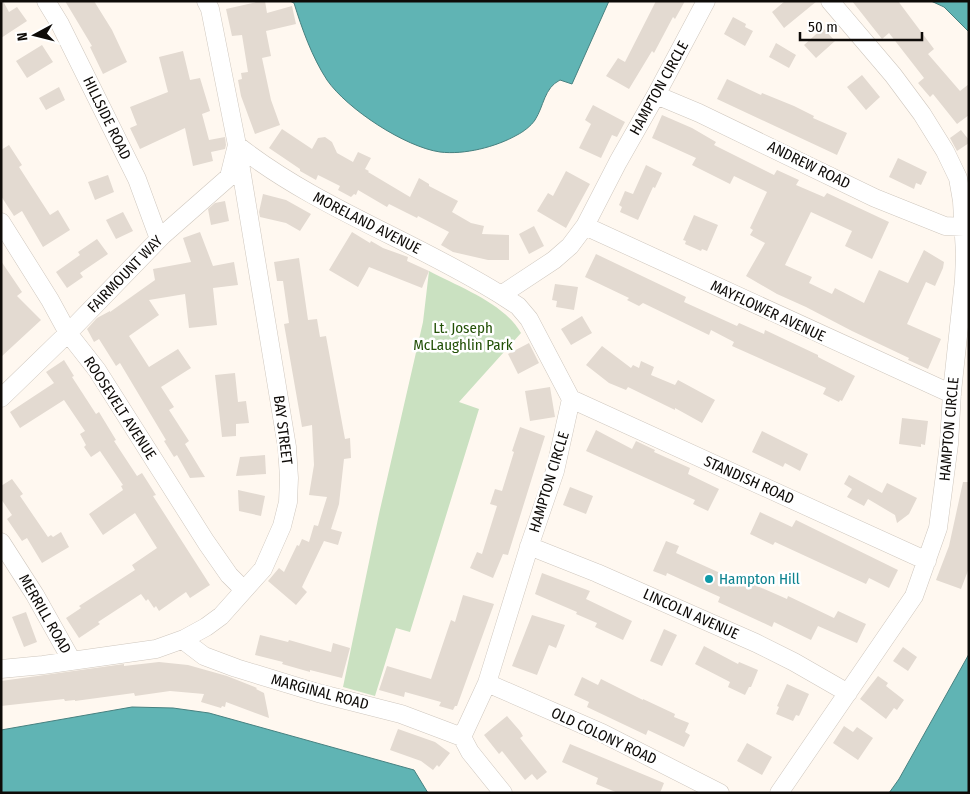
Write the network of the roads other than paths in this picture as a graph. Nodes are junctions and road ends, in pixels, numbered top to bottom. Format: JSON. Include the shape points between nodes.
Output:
{"nodes":[{"id":1,"x":46,"y":1,"type":"edge"},
{"id":2,"x":206,"y":1,"type":"edge"},
{"id":3,"x":706,"y":1,"type":"edge"},
{"id":4,"x":830,"y":1,"type":"edge"},
{"id":5,"x":656,"y":96,"type":"junction"},
{"id":6,"x":237,"y":146,"type":"junction"},
{"id":7,"x":1,"y":222,"type":"edge"},
{"id":8,"x":585,"y":226,"type":"junction"},
{"id":9,"x":964,"y":227,"type":"junction"},
{"id":10,"x":159,"y":239,"type":"junction"},
{"id":11,"x":501,"y":295,"type":"junction"},
{"id":12,"x":68,"y":333,"type":"junction"},
{"id":13,"x":952,"y":394,"type":"junction"},
{"id":14,"x":1,"y":398,"type":"edge"},
{"id":15,"x":571,"y":399,"type":"junction"},
{"id":16,"x":1,"y":542,"type":"edge"},
{"id":17,"x":530,"y":546,"type":"junction"},
{"id":18,"x":926,"y":561,"type":"junction"},
{"id":19,"x":244,"y":590,"type":"junction"},
{"id":20,"x":182,"y":640,"type":"junction"},
{"id":21,"x":72,"y":661,"type":"junction"},
{"id":22,"x":1,"y":669,"type":"edge"},
{"id":23,"x":487,"y":683,"type":"junction"},
{"id":24,"x":848,"y":693,"type":"junction"},
{"id":25,"x":462,"y":736,"type":"junction"},
{"id":26,"x":503,"y":793,"type":"edge"},
{"id":27,"x":720,"y":793,"type":"edge"},
{"id":28,"x":778,"y":793,"type":"edge"}],
"edges":[{"from":1,"to":10,"type":"street","name":"HILLSIDE ROAD","via":[[137,179]]},
{"from":2,"to":6,"type":"street","name":"BAY STREET"},
{"from":3,"to":5,"type":"street","name":"HAMPTON CIRCLE"},
{"from":4,"to":9,"type":"street","name":"HAMPTON CIRCLE","via":[[892,74],[945,151],[958,178]]},
{"from":5,"to":8,"type":"street","name":"HAMPTON CIRCLE"},
{"from":5,"to":9,"type":"street","name":"ANDREW ROAD","via":[[699,113],[901,209],[945,226]]},
{"from":6,"to":10,"type":"street","name":"FAIRMOUNT WAY","via":[[229,177]]},
{"from":6,"to":11,"type":"street","name":"MORELAND AVENUE","via":[[320,200],[425,252]]},
{"from":6,"to":19,"type":"street","name":"BAY STREET","via":[[288,447],[289,478],[282,526],[263,569]]},
{"from":7,"to":12,"type":"street","name":"ROOSEVELT AVENUE"},
{"from":8,"to":11,"type":"street","name":"HAMPTON CIRCLE","via":[[554,260]]},
{"from":8,"to":13,"type":"street","name":"MAYFLOWER AVENUE"},
{"from":9,"to":13,"type":"street","name":"HAMPTON CIRCLE","via":[[964,280]]},
{"from":10,"to":12,"type":"street","name":"FAIRMOUNT WAY"},
{"from":11,"to":15,"type":"street","via":[[529,318]]},
{"from":12,"to":14,"type":"street","name":"FAIRMOUNT WAY"},
{"from":12,"to":19,"type":"street","name":"ROOSEVELT AVENUE","via":[[97,370],[206,542]]},
{"from":13,"to":18,"type":"street","name":"HAMPTON CIRCLE","via":[[938,528]]},
{"from":15,"to":17,"type":"street","name":"HAMPTON CIRCLE","via":[[555,471]]},
{"from":15,"to":18,"type":"street","name":"STANDISH ROAD"},
{"from":16,"to":21,"type":"street","name":"MERRILL ROAD"},
{"from":17,"to":23,"type":"street","name":"HAMPTON CIRCLE"},
{"from":17,"to":24,"type":"street","name":"LINCOLN AVENUE","via":[[756,643]]},
{"from":18,"to":24,"type":"street","name":"HAMPTON CIRCLE","via":[[914,596]]},
{"from":19,"to":20,"type":"street","name":"BAY STREET","via":[[221,616]]},
{"from":20,"to":21,"type":"street","name":"BAY STREET","via":[[156,649]]},
{"from":20,"to":25,"type":"street","name":"MARGINAL ROAD","via":[[204,656],[236,668],[401,714]]},
{"from":21,"to":22,"type":"street","name":"BAY STREET"},
{"from":23,"to":25,"type":"street","name":"HAMPTON CIRCLE"},
{"from":23,"to":27,"type":"street","name":"OLD COLONY ROAD","via":[[602,733]]},
{"from":24,"to":28,"type":"street","name":"HAMPTON CIRCLE"},
{"from":25,"to":26,"type":"street","via":[[470,752]]}]}
